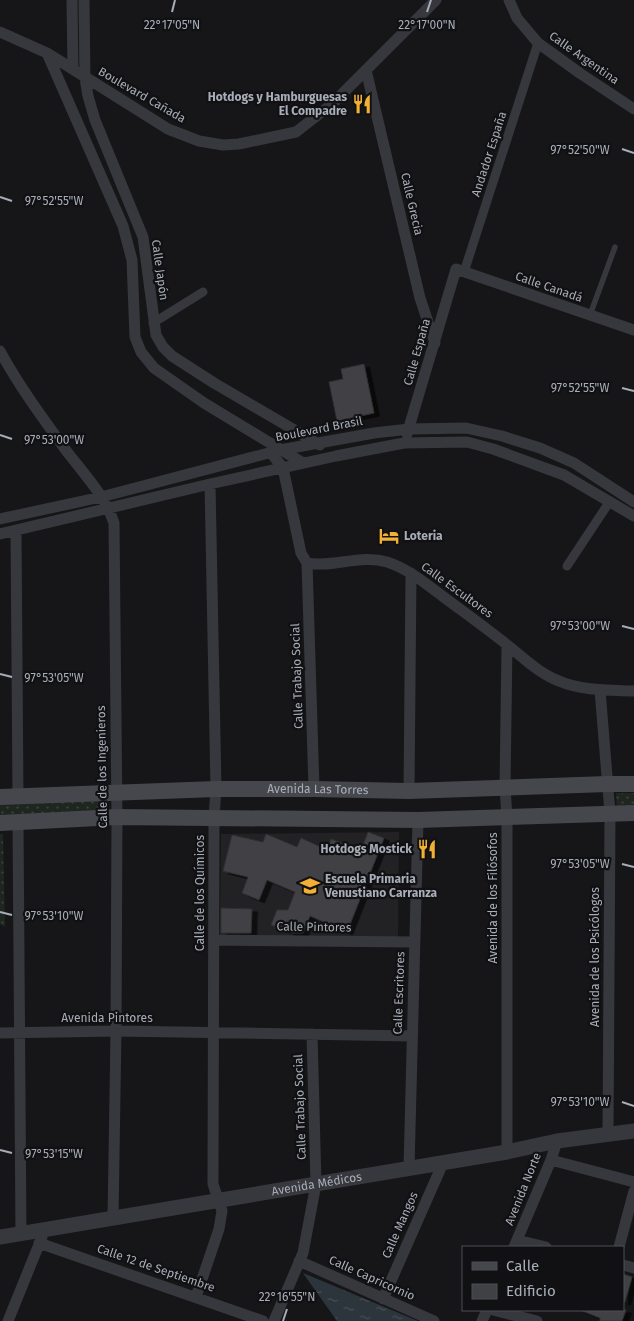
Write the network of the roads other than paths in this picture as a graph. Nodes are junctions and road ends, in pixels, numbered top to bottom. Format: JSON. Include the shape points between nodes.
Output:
{"nodes":[{"id":1,"x":72,"y":0,"type":"edge"},
{"id":2,"x":84,"y":0,"type":"edge"},
{"id":3,"x":436,"y":0,"type":"edge"},
{"id":4,"x":509,"y":0,"type":"edge"},
{"id":5,"x":0,"y":32,"type":"edge"},
{"id":6,"x":538,"y":43,"type":"junction"},
{"id":7,"x":47,"y":53,"type":"junction"},
{"id":8,"x":73,"y":69,"type":"junction"},
{"id":9,"x":366,"y":70,"type":"junction"},
{"id":10,"x":85,"y":78,"type":"junction"},
{"id":11,"x":634,"y":109,"type":"edge"},
{"id":12,"x":615,"y":247,"type":"dead end"},
{"id":13,"x":460,"y":270,"type":"junction"},
{"id":14,"x":203,"y":292,"type":"dead end"},
{"id":15,"x":590,"y":315,"type":"junction"},
{"id":16,"x":153,"y":323,"type":"junction"},
{"id":17,"x":634,"y":330,"type":"edge"},
{"id":18,"x":435,"y":343,"type":"junction"},
{"id":19,"x":1,"y":356,"type":"edge"},
{"id":20,"x":409,"y":429,"type":"junction"},
{"id":21,"x":404,"y":443,"type":"junction"},
{"id":22,"x":317,"y":444,"type":"junction"},
{"id":23,"x":276,"y":451,"type":"junction"},
{"id":24,"x":336,"y":456,"type":"junction"},
{"id":25,"x":303,"y":463,"type":"junction"},
{"id":26,"x":283,"y":468,"type":"junction"},
{"id":27,"x":210,"y":484,"type":"junction"},
{"id":28,"x":102,"y":497,"type":"junction"},
{"id":29,"x":610,"y":501,"type":"junction"},
{"id":30,"x":634,"y":502,"type":"edge"},
{"id":31,"x":109,"y":508,"type":"junction"},
{"id":32,"x":634,"y":516,"type":"edge"},
{"id":33,"x":0,"y":519,"type":"edge"},
{"id":34,"x":16,"y":531,"type":"junction"},
{"id":35,"x":0,"y":534,"type":"edge"},
{"id":36,"x":307,"y":563,"type":"junction"},
{"id":37,"x":566,"y":566,"type":"dead end"},
{"id":38,"x":411,"y":573,"type":"junction"},
{"id":39,"x":508,"y":645,"type":"junction"},
{"id":40,"x":600,"y":690,"type":"junction"},
{"id":41,"x":634,"y":691,"type":"edge"},
{"id":42,"x":607,"y":784,"type":"junction"},
{"id":43,"x":634,"y":784,"type":"edge"},
{"id":44,"x":505,"y":788,"type":"junction"},
{"id":45,"x":216,"y":789,"type":"junction"},
{"id":46,"x":314,"y":789,"type":"junction"},
{"id":47,"x":410,"y":790,"type":"junction"},
{"id":48,"x":116,"y":792,"type":"junction"},
{"id":49,"x":0,"y":796,"type":"edge"},
{"id":50,"x":18,"y":797,"type":"junction"},
{"id":51,"x":610,"y":813,"type":"junction"},
{"id":52,"x":634,"y":813,"type":"edge"},
{"id":53,"x":117,"y":817,"type":"junction"},
{"id":54,"x":214,"y":817,"type":"junction"},
{"id":55,"x":507,"y":818,"type":"junction"},
{"id":56,"x":418,"y":820,"type":"junction"},
{"id":57,"x":18,"y":822,"type":"junction"},
{"id":58,"x":0,"y":823,"type":"edge"},
{"id":59,"x":214,"y":940,"type":"junction"},
{"id":60,"x":414,"y":942,"type":"junction"},
{"id":61,"x":116,"y":1031,"type":"junction"},
{"id":62,"x":19,"y":1032,"type":"junction"},
{"id":63,"x":0,"y":1033,"type":"edge"},
{"id":64,"x":214,"y":1033,"type":"junction"},
{"id":65,"x":312,"y":1034,"type":"junction"},
{"id":66,"x":412,"y":1036,"type":"junction"},
{"id":67,"x":634,"y":1131,"type":"edge"},
{"id":68,"x":608,"y":1135,"type":"junction"},
{"id":69,"x":557,"y":1141,"type":"junction"},
{"id":70,"x":507,"y":1152,"type":"junction"},
{"id":71,"x":551,"y":1160,"type":"junction"},
{"id":72,"x":443,"y":1163,"type":"junction"},
{"id":73,"x":409,"y":1168,"type":"junction"},
{"id":74,"x":634,"y":1182,"type":"edge"},
{"id":75,"x":316,"y":1184,"type":"junction"},
{"id":76,"x":634,"y":1191,"type":"edge"},
{"id":77,"x":219,"y":1199,"type":"junction"},
{"id":78,"x":112,"y":1218,"type":"junction"},
{"id":79,"x":21,"y":1234,"type":"junction"},
{"id":80,"x":42,"y":1236,"type":"junction"},
{"id":81,"x":0,"y":1237,"type":"edge"},
{"id":82,"x":515,"y":1244,"type":"edge"},
{"id":83,"x":536,"y":1246,"type":"edge"},
{"id":84,"x":620,"y":1246,"type":"edge"},
{"id":85,"x":299,"y":1261,"type":"junction"},
{"id":86,"x":196,"y":1297,"type":"junction"},
{"id":87,"x":383,"y":1299,"type":"junction"},
{"id":88,"x":497,"y":1311,"type":"edge"},
{"id":89,"x":8,"y":1321,"type":"edge"},
{"id":90,"x":263,"y":1321,"type":"edge"},
{"id":91,"x":274,"y":1321,"type":"edge"},
{"id":92,"x":434,"y":1321,"type":"edge"},
{"id":93,"x":537,"y":1321,"type":"edge"}],
"edges":[{"from":1,"to":8,"type":"street"},
{"from":2,"to":10,"type":"street","name":"Calle Japón"},
{"from":3,"to":9,"type":"street","name":"Boulevard Cañada"},
{"from":4,"to":6,"type":"street","name":"Calle Argentina","via":[[517,18]]},
{"from":5,"to":7,"type":"street","name":"Boulevard Cañada"},
{"from":6,"to":11,"type":"street","name":"Calle Argentina"},
{"from":6,"to":13,"type":"street","name":"Andador España"},
{"from":7,"to":8,"type":"street","name":"Boulevard Cañada"},
{"from":7,"to":23,"type":"street","via":[[123,226],[132,260],[135,338],[142,352],[154,368]]},
{"from":8,"to":10,"type":"street","name":"Boulevard Cañada"},
{"from":9,"to":10,"type":"street","name":"Boulevard Cañada","via":[[332,104],[296,132],[223,145],[199,141],[168,129]]},
{"from":9,"to":18,"type":"street","name":"Calle Grecia","via":[[420,298]]},
{"from":10,"to":16,"type":"street","name":"Calle Japón","via":[[95,120],[142,238]]},
{"from":12,"to":15,"type":"lane"},
{"from":13,"to":15,"type":"street","name":"Calle Canadá"},
{"from":13,"to":18,"type":"street","name":"Calle España"},
{"from":14,"to":16,"type":"street"},
{"from":15,"to":17,"type":"street","name":"Calle Canadá"},
{"from":16,"to":22,"type":"street","name":"Calle Japón","via":[[156,335],[172,356]]},
{"from":18,"to":20,"type":"street","name":"Calle España"},
{"from":19,"to":28,"type":"street","name":"Calle de los Ingenieros"},
{"from":20,"to":21,"type":"street","name":"Calle España"},
{"from":20,"to":22,"type":"street","name":"Boulevard Brasil"},
{"from":20,"to":30,"type":"street","name":"Boulevard Brasil","via":[[466,428],[540,448],[574,463]]},
{"from":21,"to":24,"type":"street"},
{"from":21,"to":29,"type":"street","via":[[467,442],[493,448],[564,475]]},
{"from":22,"to":23,"type":"street","name":"Boulevard Brasil"},
{"from":22,"to":24,"type":"street","name":"Calle Japón"},
{"from":23,"to":25,"type":"street"},
{"from":23,"to":26,"type":"street"},
{"from":23,"to":28,"type":"street","name":"Boulevard Brasil"},
{"from":24,"to":25,"type":"street"},
{"from":25,"to":26,"type":"street"},
{"from":26,"to":27,"type":"street"},
{"from":26,"to":36,"type":"street","via":[[301,552]]},
{"from":27,"to":31,"type":"street"},
{"from":27,"to":45,"type":"street","name":"Calle de los Químicos"},
{"from":28,"to":31,"type":"street","name":"Calle de los Ingenieros"},
{"from":28,"to":33,"type":"street","name":"Boulevard Brasil"},
{"from":29,"to":32,"type":"street"},
{"from":29,"to":37,"type":"street"},
{"from":31,"to":34,"type":"street"},
{"from":31,"to":48,"type":"street","name":"Calle de los Ingenieros","via":[[114,523]]},
{"from":34,"to":35,"type":"street"},
{"from":34,"to":50,"type":"street"},
{"from":36,"to":38,"type":"street","name":"Calle Escultores","via":[[318,565],[370,559],[387,562]]},
{"from":36,"to":46,"type":"street","name":"Calle Trabajo Social"},
{"from":38,"to":39,"type":"street","name":"Calle Escultores"},
{"from":38,"to":47,"type":"street"},
{"from":39,"to":40,"type":"street","name":"Calle Escultores","via":[[539,671],[559,682]]},
{"from":39,"to":44,"type":"street","name":"Avenida de los Filósofos"},
{"from":40,"to":41,"type":"street","name":"Calle Escultores"},
{"from":40,"to":42,"type":"street","name":"Avenida de los Psicólogos"},
{"from":42,"to":43,"type":"main road","name":"Avenida Las Torres"},
{"from":42,"to":44,"type":"main road","name":"Avenida Las Torres"},
{"from":42,"to":51,"type":"street","name":"Avenida de los Psicólogos"},
{"from":44,"to":47,"type":"main road","name":"Avenida Las Torres"},
{"from":44,"to":55,"type":"street","name":"Avenida de los Filósofos"},
{"from":45,"to":46,"type":"main road","name":"Avenida Las Torres"},
{"from":45,"to":48,"type":"main road","name":"Avenida Las Torres"},
{"from":45,"to":54,"type":"street","name":"Calle de los Químicos"},
{"from":46,"to":47,"type":"main road","name":"Avenida Las Torres"},
{"from":48,"to":50,"type":"main road","name":"Avenida Las Torres"},
{"from":48,"to":53,"type":"street","name":"Calle de los Ingenieros"},
{"from":49,"to":50,"type":"main road","name":"Avenida Las Torres"},
{"from":51,"to":52,"type":"main road"},
{"from":51,"to":55,"type":"main road"},
{"from":51,"to":68,"type":"street","name":"Avenida de los Psicólogos"},
{"from":53,"to":54,"type":"main road"},
{"from":53,"to":57,"type":"main road"},
{"from":53,"to":61,"type":"street","name":"Calle de los Ingenieros"},
{"from":54,"to":56,"type":"main road"},
{"from":54,"to":59,"type":"street","name":"Calle de los Químicos"},
{"from":55,"to":56,"type":"main road"},
{"from":55,"to":70,"type":"street","name":"Avenida de los Filósofos"},
{"from":56,"to":60,"type":"street","name":"Calle Escritores"},
{"from":57,"to":58,"type":"main road"},
{"from":57,"to":62,"type":"street"},
{"from":59,"to":60,"type":"street","name":"Calle Pintores"},
{"from":59,"to":64,"type":"street","name":"Calle de los Químicos"},
{"from":60,"to":66,"type":"street","name":"Calle Escritores"},
{"from":61,"to":62,"type":"street","name":"Avenida Pintores"},
{"from":61,"to":64,"type":"street","name":"Avenida Pintores"},
{"from":61,"to":78,"type":"street","name":"Calle de los Ingenieros"},
{"from":62,"to":63,"type":"street","name":"Avenida Pintores"},
{"from":62,"to":79,"type":"street"},
{"from":64,"to":65,"type":"street"},
{"from":64,"to":77,"type":"street","name":"Calle de los Químicos","via":[[213,1184]]},
{"from":65,"to":66,"type":"street"},
{"from":65,"to":75,"type":"street","name":"Calle Trabajo Social"},
{"from":66,"to":73,"type":"street","name":"Calle Escritores"},
{"from":67,"to":68,"type":"street","name":"Avenida Médicos"},
{"from":68,"to":69,"type":"street","name":"Avenida Médicos"},
{"from":69,"to":70,"type":"street","name":"Avenida Médicos"},
{"from":69,"to":71,"type":"street","name":"Avenida Norte"},
{"from":70,"to":72,"type":"street","name":"Avenida Médicos"},
{"from":71,"to":74,"type":"street"},
{"from":71,"to":82,"type":"street","name":"Avenida Norte"},
{"from":72,"to":73,"type":"street","name":"Avenida Médicos"},
{"from":72,"to":87,"type":"street","name":"Calle Mangos"},
{"from":73,"to":75,"type":"street","name":"Avenida Médicos"},
{"from":75,"to":77,"type":"street","name":"Avenida Médicos"},
{"from":75,"to":85,"type":"street","name":"Calle Trabajo Social"},
{"from":76,"to":84,"type":"street"},
{"from":77,"to":78,"type":"street","name":"Avenida Médicos"},
{"from":77,"to":86,"type":"street","name":"Calle de los Químicos","via":[[222,1211],[220,1229]]},
{"from":78,"to":80,"type":"street","name":"Avenida Médicos"},
{"from":79,"to":80,"type":"street","name":"Avenida Médicos"},
{"from":79,"to":81,"type":"street","name":"Avenida Médicos"},
{"from":80,"to":86,"type":"street","name":"Calle 12 de Septiembre"},
{"from":80,"to":89,"type":"street"},
{"from":82,"to":83,"type":"street"},
{"from":85,"to":87,"type":"street","name":"Calle Capricornio"},
{"from":85,"to":91,"type":"street","name":"Calle Trabajo Social"},
{"from":86,"to":90,"type":"street","name":"Calle 12 de Septiembre"},
{"from":87,"to":92,"type":"street","name":"Calle Capricornio"},
{"from":88,"to":93,"type":"street"}]}
